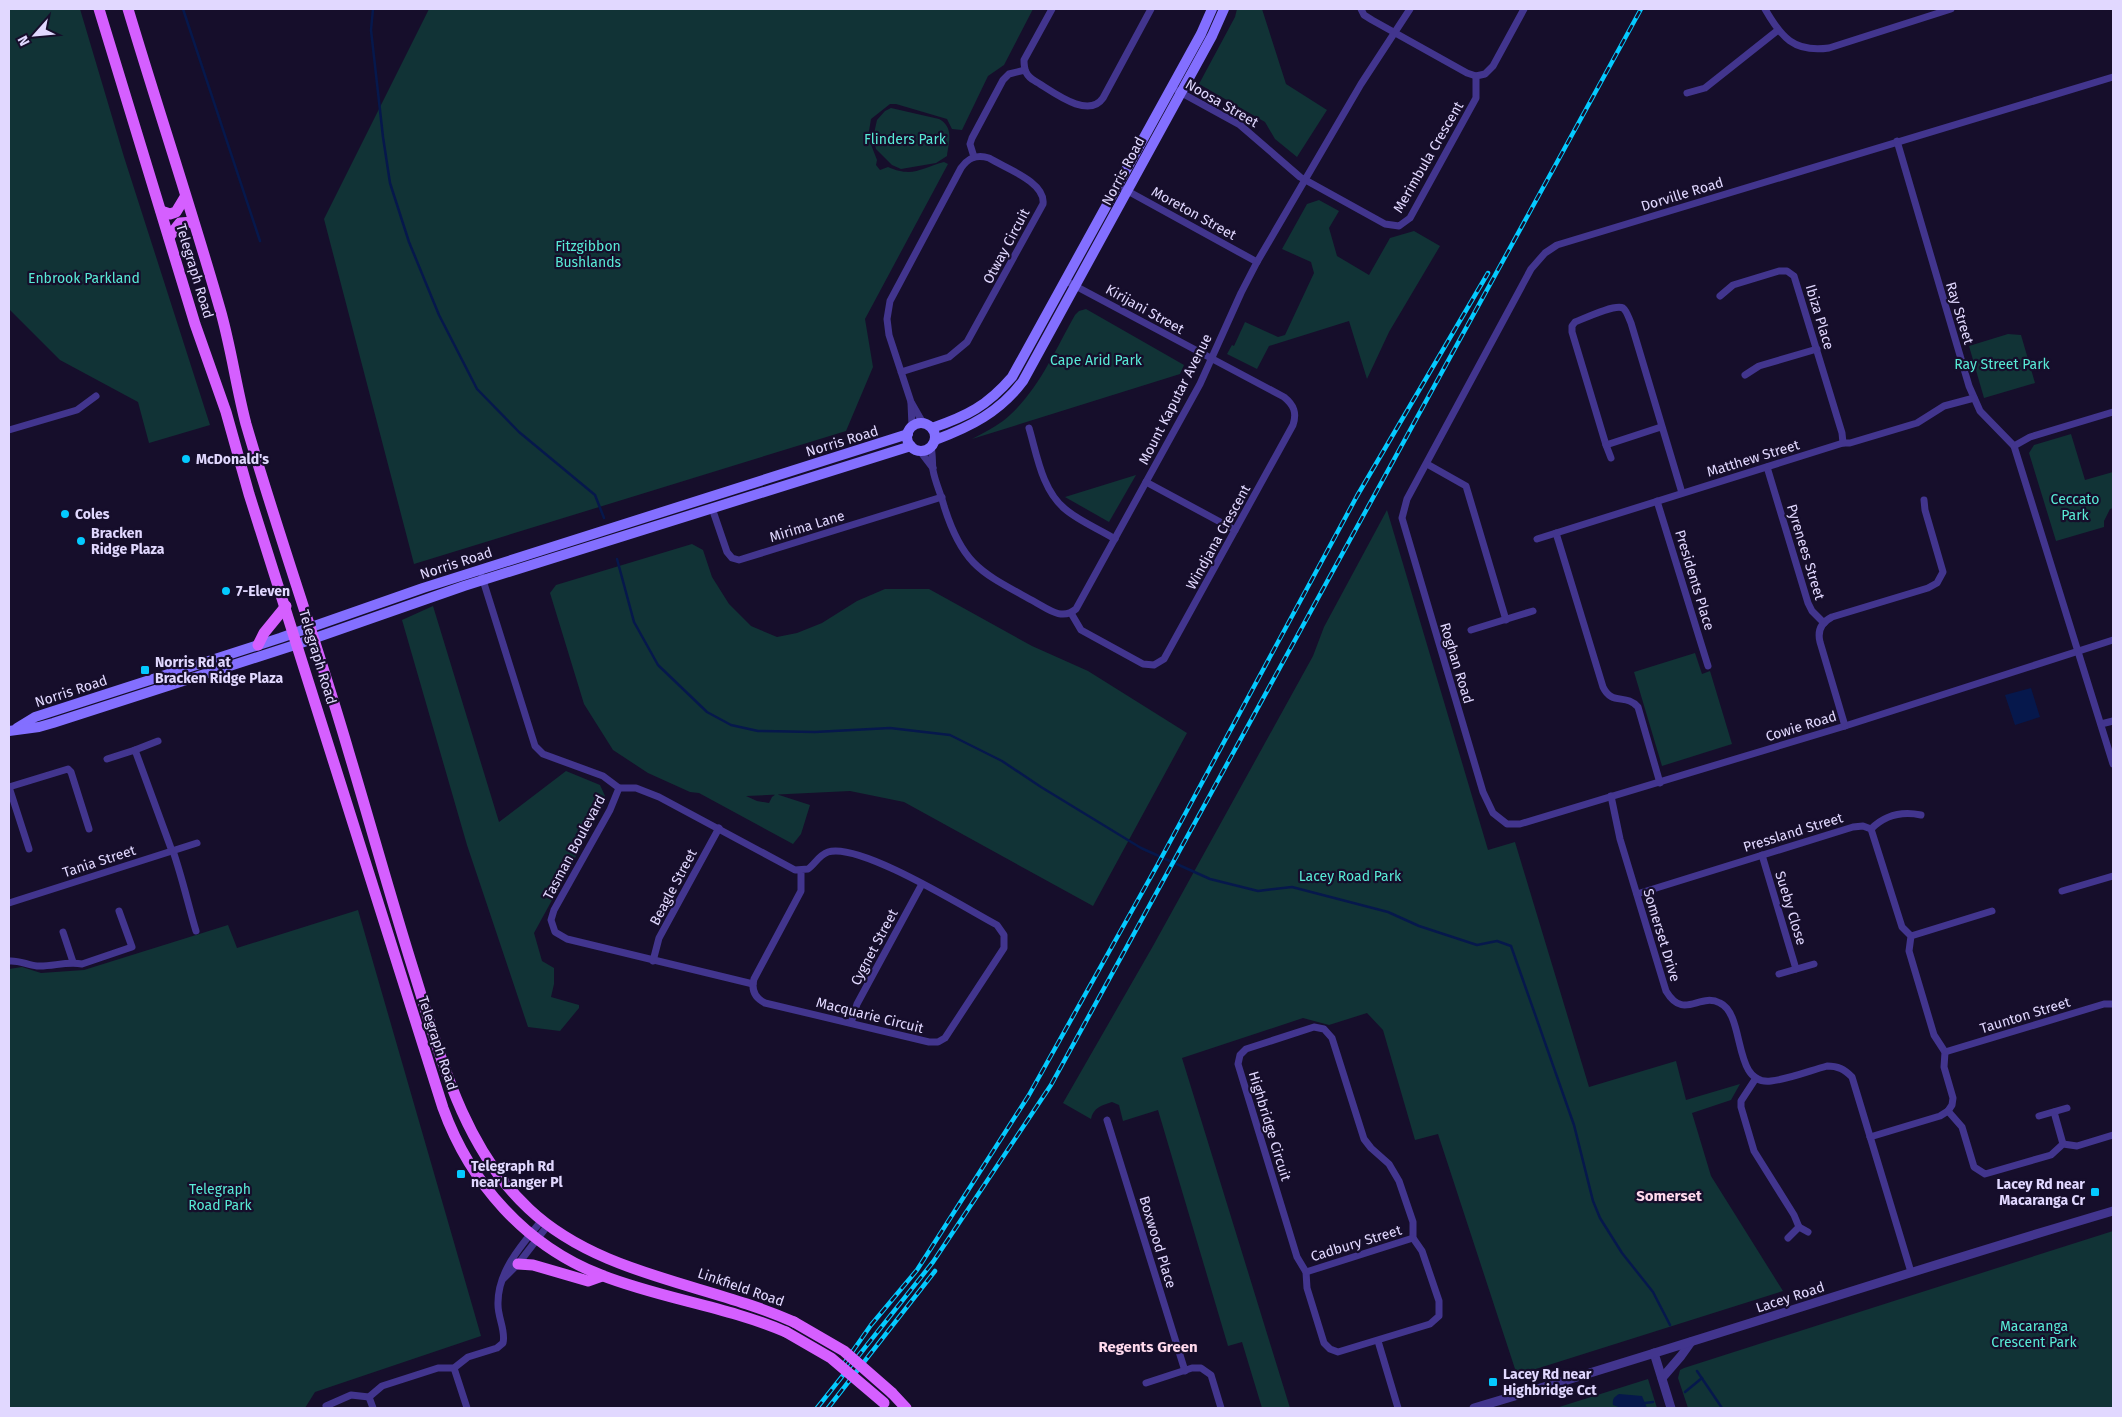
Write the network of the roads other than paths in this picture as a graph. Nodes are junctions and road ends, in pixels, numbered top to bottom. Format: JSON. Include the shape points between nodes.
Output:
{"nodes":[{"id":1,"x":99,"y":9,"type":"edge"},
{"id":2,"x":128,"y":9,"type":"edge"},
{"id":3,"x":1052,"y":9,"type":"edge"},
{"id":4,"x":1152,"y":9,"type":"edge"},
{"id":5,"x":1212,"y":9,"type":"edge"},
{"id":6,"x":1224,"y":9,"type":"edge"},
{"id":7,"x":1361,"y":9,"type":"edge"},
{"id":8,"x":1410,"y":9,"type":"edge"},
{"id":9,"x":1524,"y":9,"type":"edge"},
{"id":10,"x":1765,"y":9,"type":"edge"},
{"id":11,"x":1951,"y":9,"type":"edge"},
{"id":12,"x":1778,"y":30,"type":"junction"},
{"id":13,"x":1395,"y":33,"type":"junction"},
{"id":14,"x":1025,"y":70,"type":"junction"},
{"id":15,"x":1476,"y":76,"type":"junction"},
{"id":16,"x":2113,"y":77,"type":"edge"},
{"id":17,"x":1176,"y":90,"type":"junction"},
{"id":18,"x":1687,"y":93,"type":"dead end"},
{"id":19,"x":1897,"y":141,"type":"junction"},
{"id":20,"x":974,"y":157,"type":"junction"},
{"id":21,"x":1304,"y":179,"type":"junction"},
{"id":22,"x":1118,"y":186,"type":"junction"},
{"id":23,"x":1128,"y":191,"type":"junction"},
{"id":24,"x":185,"y":197,"type":"junction"},
{"id":25,"x":161,"y":211,"type":"junction"},
{"id":26,"x":193,"y":222,"type":"junction"},
{"id":27,"x":169,"y":237,"type":"junction"},
{"id":28,"x":1257,"y":262,"type":"junction"},
{"id":29,"x":1066,"y":281,"type":"junction"},
{"id":30,"x":1076,"y":286,"type":"junction"},
{"id":31,"x":1720,"y":296,"type":"dead end"},
{"id":32,"x":1816,"y":349,"type":"junction"},
{"id":33,"x":1211,"y":360,"type":"junction"},
{"id":34,"x":901,"y":372,"type":"junction"},
{"id":35,"x":1745,"y":375,"type":"dead end"},
{"id":36,"x":96,"y":396,"type":"dead end"},
{"id":37,"x":1974,"y":398,"type":"junction"},
{"id":38,"x":911,"y":402,"type":"junction"},
{"id":39,"x":2113,"y":412,"type":"edge"},
{"id":40,"x":928,"y":425,"type":"junction"},
{"id":41,"x":1661,"y":427,"type":"junction"},
{"id":42,"x":1029,"y":428,"type":"dead end"},
{"id":43,"x":9,"y":430,"type":"edge"},
{"id":44,"x":910,"y":430,"type":"junction"},
{"id":45,"x":933,"y":444,"type":"junction"},
{"id":46,"x":1842,"y":444,"type":"junction"},
{"id":47,"x":1606,"y":445,"type":"junction"},
{"id":48,"x":2014,"y":446,"type":"junction"},
{"id":49,"x":915,"y":448,"type":"junction"},
{"id":50,"x":1611,"y":458,"type":"dead end"},
{"id":51,"x":1427,"y":464,"type":"junction"},
{"id":52,"x":1767,"y":467,"type":"junction"},
{"id":53,"x":933,"y":468,"type":"junction"},
{"id":54,"x":1146,"y":482,"type":"junction"},
{"id":55,"x":1682,"y":493,"type":"junction"},
{"id":56,"x":942,"y":497,"type":"junction"},
{"id":57,"x":1924,"y":500,"type":"dead end"},
{"id":58,"x":1658,"y":501,"type":"junction"},
{"id":59,"x":712,"y":508,"type":"junction"},
{"id":60,"x":1402,"y":513,"type":"joint"},
{"id":61,"x":1236,"y":530,"type":"junction"},
{"id":62,"x":1556,"y":533,"type":"junction"},
{"id":63,"x":1116,"y":538,"type":"junction"},
{"id":64,"x":1537,"y":539,"type":"dead end"},
{"id":65,"x":480,"y":570,"type":"junction"},
{"id":66,"x":483,"y":580,"type":"junction"},
{"id":67,"x":286,"y":606,"type":"junction"},
{"id":68,"x":1533,"y":611,"type":"dead end"},
{"id":69,"x":1071,"y":613,"type":"junction"},
{"id":70,"x":1506,"y":620,"type":"junction"},
{"id":71,"x":1824,"y":623,"type":"junction"},
{"id":72,"x":1471,"y":630,"type":"dead end"},
{"id":73,"x":312,"y":632,"type":"junction"},
{"id":74,"x":296,"y":638,"type":"junction"},
{"id":75,"x":2113,"y":640,"type":"edge"},
{"id":76,"x":258,"y":645,"type":"junction"},
{"id":77,"x":2079,"y":651,"type":"junction"},
{"id":78,"x":1708,"y":666,"type":"dead end"},
{"id":79,"x":2113,"y":721,"type":"edge"},
{"id":80,"x":2101,"y":724,"type":"junction"},
{"id":81,"x":1845,"y":726,"type":"junction"},
{"id":82,"x":12,"y":730,"type":"edge"},
{"id":83,"x":158,"y":742,"type":"dead end"},
{"id":84,"x":136,"y":750,"type":"junction"},
{"id":85,"x":107,"y":759,"type":"dead end"},
{"id":86,"x":2113,"y":764,"type":"edge"},
{"id":87,"x":1660,"y":783,"type":"junction"},
{"id":88,"x":9,"y":787,"type":"edge"},
{"id":89,"x":619,"y":788,"type":"junction"},
{"id":90,"x":1611,"y":796,"type":"junction"},
{"id":91,"x":1921,"y":815,"type":"dead end"},
{"id":92,"x":1496,"y":818,"type":"joint"},
{"id":93,"x":719,"y":828,"type":"junction"},
{"id":94,"x":90,"y":829,"type":"dead end"},
{"id":95,"x":1871,"y":829,"type":"junction"},
{"id":96,"x":197,"y":843,"type":"dead end"},
{"id":97,"x":29,"y":849,"type":"dead end"},
{"id":98,"x":172,"y":851,"type":"junction"},
{"id":99,"x":1762,"y":855,"type":"junction"},
{"id":100,"x":801,"y":871,"type":"junction"},
{"id":101,"x":2113,"y":876,"type":"edge"},
{"id":102,"x":922,"y":884,"type":"junction"},
{"id":103,"x":2062,"y":891,"type":"dead end"},
{"id":104,"x":1637,"y":894,"type":"junction"},
{"id":105,"x":9,"y":903,"type":"edge"},
{"id":106,"x":119,"y":911,"type":"dead end"},
{"id":107,"x":1992,"y":911,"type":"dead end"},
{"id":108,"x":196,"y":931,"type":"dead end"},
{"id":109,"x":64,"y":932,"type":"dead end"},
{"id":110,"x":1911,"y":936,"type":"junction"},
{"id":111,"x":9,"y":961,"type":"edge"},
{"id":112,"x":653,"y":961,"type":"junction"},
{"id":113,"x":73,"y":962,"type":"junction"},
{"id":114,"x":1814,"y":964,"type":"dead end"},
{"id":115,"x":1796,"y":969,"type":"junction"},
{"id":116,"x":1778,"y":974,"type":"dead end"},
{"id":117,"x":753,"y":984,"type":"junction"},
{"id":118,"x":2113,"y":1004,"type":"edge"},
{"id":119,"x":851,"y":1023,"type":"junction"},
{"id":120,"x":1945,"y":1052,"type":"junction"},
{"id":121,"x":1756,"y":1078,"type":"junction"},
{"id":122,"x":2067,"y":1108,"type":"dead end"},
{"id":123,"x":1948,"y":1111,"type":"junction"},
{"id":124,"x":2054,"y":1112,"type":"junction"},
{"id":125,"x":2039,"y":1116,"type":"dead end"},
{"id":126,"x":1107,"y":1120,"type":"dead end"},
{"id":127,"x":2113,"y":1135,"type":"edge"},
{"id":128,"x":1870,"y":1137,"type":"junction"},
{"id":129,"x":2063,"y":1144,"type":"junction"},
{"id":130,"x":2113,"y":1211,"type":"edge"},
{"id":131,"x":545,"y":1223,"type":"junction"},
{"id":132,"x":1799,"y":1227,"type":"junction"},
{"id":133,"x":1808,"y":1232,"type":"dead end"},
{"id":134,"x":534,"y":1237,"type":"junction"},
{"id":135,"x":1413,"y":1238,"type":"junction"},
{"id":136,"x":1788,"y":1238,"type":"dead end"},
{"id":137,"x":518,"y":1264,"type":"junction"},
{"id":138,"x":1306,"y":1272,"type":"junction"},
{"id":139,"x":1911,"y":1272,"type":"junction"},
{"id":140,"x":602,"y":1276,"type":"junction"},
{"id":141,"x":503,"y":1278,"type":"junction"},
{"id":142,"x":1378,"y":1341,"type":"junction"},
{"id":143,"x":1690,"y":1342,"type":"junction"},
{"id":144,"x":1654,"y":1353,"type":"junction"},
{"id":145,"x":454,"y":1368,"type":"junction"},
{"id":146,"x":1185,"y":1371,"type":"junction"},
{"id":147,"x":1662,"y":1378,"type":"junction"},
{"id":148,"x":1146,"y":1383,"type":"dead end"},
{"id":149,"x":369,"y":1397,"type":"junction"},
{"id":150,"x":326,"y":1406,"type":"dead end"},
{"id":151,"x":886,"y":1406,"type":"edge"},
{"id":152,"x":373,"y":1408,"type":"edge"},
{"id":153,"x":467,"y":1408,"type":"edge"},
{"id":154,"x":906,"y":1408,"type":"edge"},
{"id":155,"x":1221,"y":1408,"type":"edge"},
{"id":156,"x":1398,"y":1408,"type":"edge"},
{"id":157,"x":1474,"y":1408,"type":"edge"},
{"id":158,"x":1672,"y":1408,"type":"edge"}],
"edges":[{"from":1,"to":25,"type":"main road","name":"Telegraph Road"},
{"from":2,"to":24,"type":"main road","name":"Telegraph Road"},
{"from":3,"to":14,"type":"street","via":[[1024,60]]},
{"from":4,"to":14,"type":"street","via":[[1103,98],[1093,106],[1079,105],[1031,79]]},
{"from":5,"to":17,"type":"main road","name":"Norris Road"},
{"from":6,"to":17,"type":"main road","name":"Norris Road","via":[[1212,36]]},
{"from":7,"to":13,"type":"street","via":[[1367,17]]},
{"from":8,"to":13,"type":"street","name":"Mount Kaputar Avenue"},
{"from":9,"to":15,"type":"street","via":[[1493,66],[1485,74]]},
{"from":10,"to":12,"type":"street"},
{"from":11,"to":12,"type":"street","via":[[1811,51],[1796,46]]},
{"from":12,"to":18,"type":"street","via":[[1705,88]]},
{"from":13,"to":15,"type":"street"},
{"from":13,"to":21,"type":"street","name":"Mount Kaputar Avenue"},
{"from":14,"to":20,"type":"street","via":[[1009,74],[1003,80],[972,138],[970,144]]},
{"from":15,"to":21,"type":"street","name":"Merimbula Crescent","via":[[1476,98],[1410,218],[1403,224],[1385,224]]},
{"from":16,"to":19,"type":"street","name":"Dorville Road"},
{"from":17,"to":21,"type":"street","name":"Noosa Street","via":[[1244,128]]},
{"from":17,"to":22,"type":"main road","name":"Norris Road"},
{"from":17,"to":23,"type":"main road","name":"Norris Road"},
{"from":19,"to":37,"type":"street","name":"Ray Street"},
{"from":19,"to":51,"type":"street","name":"Dorville Road","via":[[1557,245],[1545,253],[1531,269]]},
{"from":20,"to":34,"type":"street","via":[[961,168],[890,301],[887,327]]},
{"from":20,"to":34,"type":"street","name":"Otway Circuit","via":[[988,158],[1036,185],[1042,194],[1043,204],[967,342],[949,357]]},
{"from":21,"to":28,"type":"street","name":"Mount Kaputar Avenue"},
{"from":22,"to":23,"type":"street","name":"Moreton Street"},
{"from":22,"to":29,"type":"main road","name":"Norris Road"},
{"from":23,"to":28,"type":"street","name":"Moreton Street"},
{"from":23,"to":30,"type":"main road","name":"Norris Road"},
{"from":24,"to":25,"type":"main road","via":[[176,212]]},
{"from":24,"to":26,"type":"main road","name":"Telegraph Road"},
{"from":25,"to":27,"type":"main road","name":"Telegraph Road"},
{"from":26,"to":27,"type":"main road","via":[[180,223]]},
{"from":26,"to":73,"type":"main road","name":"Telegraph Road","via":[[224,325],[246,423]]},
{"from":27,"to":67,"type":"main road","name":"Telegraph Road"},
{"from":28,"to":33,"type":"street","name":"Mount Kaputar Avenue"},
{"from":29,"to":30,"type":"street","name":"Kirijani Street"},
{"from":29,"to":40,"type":"main road","name":"Norris Road","via":[[1012,377],[1001,390],[973,412]]},
{"from":30,"to":33,"type":"street","name":"Kirijani Street"},
{"from":30,"to":45,"type":"main road","name":"Norris Road","via":[[1015,392],[981,420]]},
{"from":31,"to":32,"type":"street","name":"Ibiza Place","via":[[1734,285],[1787,271],[1794,276]]},
{"from":32,"to":35,"type":"street","via":[[1759,366]]},
{"from":32,"to":46,"type":"street","name":"Ibiza Place","via":[[1842,433]]},
{"from":33,"to":54,"type":"street","name":"Mount Kaputar Avenue"},
{"from":33,"to":61,"type":"street","name":"Windjana Crescent","via":[[1284,398],[1294,411],[1292,424]]},
{"from":34,"to":38,"type":"street"},
{"from":36,"to":43,"type":"street","via":[[77,410]]},
{"from":37,"to":46,"type":"street","name":"Matthew Street","via":[[1944,406],[1917,423]]},
{"from":37,"to":48,"type":"street","name":"Ray Street","via":[[1980,411]]},
{"from":38,"to":40,"type":"street"},
{"from":38,"to":44,"type":"street"},
{"from":39,"to":48,"type":"street","via":[[2030,437]]},
{"from":40,"to":44,"type":"main road","name":"Norris Road"},
{"from":40,"to":45,"type":"main road"},
{"from":41,"to":47,"type":"street"},
{"from":41,"to":47,"type":"street","via":[[1631,323],[1623,308],[1615,308],[1575,322],[1572,326]]},
{"from":41,"to":55,"type":"street"},
{"from":42,"to":63,"type":"street","via":[[1055,498],[1068,511]]},
{"from":44,"to":49,"type":"main road"},
{"from":44,"to":65,"type":"main road","name":"Norris Road"},
{"from":45,"to":49,"type":"main road","name":"Norris Road"},
{"from":45,"to":53,"type":"street"},
{"from":46,"to":52,"type":"street","name":"Matthew Street"},
{"from":47,"to":50,"type":"street"},
{"from":48,"to":77,"type":"street","name":"Ray Street"},
{"from":49,"to":53,"type":"street"},
{"from":49,"to":59,"type":"main road","name":"Norris Road"},
{"from":51,"to":60,"type":"street","name":"Dorville Road","via":[[1406,499]]},
{"from":51,"to":70,"type":"street","via":[[1466,486]]},
{"from":52,"to":55,"type":"street","name":"Matthew Street"},
{"from":52,"to":71,"type":"street","name":"Pyrenees Street","via":[[1808,603]]},
{"from":53,"to":56,"type":"street"},
{"from":54,"to":61,"type":"street"},
{"from":54,"to":63,"type":"street","name":"Mount Kaputar Avenue"},
{"from":55,"to":58,"type":"street","name":"Matthew Street"},
{"from":56,"to":59,"type":"street","name":"Mirima Lane","via":[[739,560],[727,552]]},
{"from":56,"to":69,"type":"street","via":[[957,540],[977,567],[1053,612]]},
{"from":57,"to":71,"type":"street","via":[[1943,572],[1937,583],[1832,617]]},
{"from":58,"to":62,"type":"street","name":"Matthew Street"},
{"from":58,"to":78,"type":"street","name":"Presidents Place"},
{"from":59,"to":66,"type":"main road","name":"Norris Road"},
{"from":60,"to":92,"type":"street","name":"Roghan Road","via":[[1483,792]]},
{"from":61,"to":69,"type":"street","name":"Windjana Crescent","via":[[1168,653],[1157,665],[1143,664],[1081,630]]},
{"from":62,"to":64,"type":"street","name":"Matthew Street"},
{"from":62,"to":87,"type":"street","via":[[1603,687],[1610,697],[1628,700],[1638,707]]},
{"from":63,"to":69,"type":"street","name":"Mount Kaputar Avenue","via":[[1079,606]]},
{"from":65,"to":66,"type":"street","name":"Tasman Boulevard"},
{"from":65,"to":73,"type":"main road","name":"Norris Road"},
{"from":66,"to":73,"type":"main road","name":"Norris Road"},
{"from":66,"to":89,"type":"street","name":"Tasman Boulevard","via":[[535,746],[543,754],[603,776]]},
{"from":67,"to":74,"type":"main road","name":"Telegraph Road"},
{"from":67,"to":76,"type":"main road"},
{"from":68,"to":70,"type":"street"},
{"from":70,"to":72,"type":"street"},
{"from":71,"to":81,"type":"street","via":[[1819,638]]},
{"from":73,"to":74,"type":"main road","name":"Norris Road"},
{"from":73,"to":131,"type":"main road","name":"Telegraph Road","via":[[390,896],[462,1111],[488,1160],[512,1192]]},
{"from":74,"to":76,"type":"main road","name":"Norris Road"},
{"from":74,"to":82,"type":"main road","name":"Norris Road","via":[[46,725]]},
{"from":74,"to":134,"type":"main road","name":"Telegraph Road","via":[[449,1125],[480,1181]]},
{"from":75,"to":77,"type":"street","name":"Cowie Road"},
{"from":76,"to":82,"type":"main road","name":"Norris Road","via":[[35,717]]},
{"from":77,"to":80,"type":"street","name":"Ray Street"},
{"from":77,"to":81,"type":"street","name":"Cowie Road"},
{"from":79,"to":80,"type":"street"},
{"from":80,"to":86,"type":"street","name":"Ray Street"},
{"from":81,"to":87,"type":"street","name":"Cowie Road"},
{"from":83,"to":84,"type":"street"},
{"from":84,"to":85,"type":"street"},
{"from":84,"to":98,"type":"street"},
{"from":87,"to":90,"type":"street","name":"Cowie Road"},
{"from":88,"to":94,"type":"street","via":[[68,769]]},
{"from":88,"to":97,"type":"street"},
{"from":89,"to":93,"type":"street","via":[[640,790]]},
{"from":89,"to":112,"type":"street","name":"Tasman Boulevard","via":[[554,910],[552,924],[557,934],[567,939]]},
{"from":90,"to":92,"type":"street","name":"Cowie Road","via":[[1516,825]]},
{"from":90,"to":104,"type":"street","name":"Somerset Drive","via":[[1618,833]]},
{"from":91,"to":95,"type":"street","via":[[1906,812],[1888,817],[1879,820]]},
{"from":93,"to":100,"type":"street"},
{"from":93,"to":112,"type":"street","name":"Beagle Street","via":[[659,938]]},
{"from":95,"to":99,"type":"street","name":"Pressland Street","via":[[1854,827]]},
{"from":95,"to":110,"type":"street","via":[[1902,927]]},
{"from":96,"to":98,"type":"street","name":"Tania Street"},
{"from":98,"to":105,"type":"street","name":"Tania Street"},
{"from":98,"to":108,"type":"street"},
{"from":99,"to":104,"type":"street","name":"Pressland Street"},
{"from":99,"to":115,"type":"street","name":"Sueby Close"},
{"from":100,"to":102,"type":"street","name":"Macquarie Circuit","via":[[811,867],[822,855],[838,851],[880,861]]},
{"from":100,"to":117,"type":"street","via":[[801,891]]},
{"from":101,"to":103,"type":"street"},
{"from":102,"to":119,"type":"street","name":"Cygnet Street","via":[[857,1004]]},
{"from":102,"to":119,"type":"street","name":"Macquarie Circuit","via":[[997,925],[1004,935],[1004,948],[948,1036],[941,1040],[929,1042]]},
{"from":104,"to":121,"type":"street","name":"Somerset Drive","via":[[1671,1000],[1688,1006],[1711,1000],[1726,1008],[1732,1017],[1746,1066]]},
{"from":106,"to":113,"type":"street","via":[[132,948],[82,964]]},
{"from":107,"to":110,"type":"street"},
{"from":109,"to":113,"type":"street"},
{"from":110,"to":120,"type":"street","via":[[1909,951],[1934,1035]]},
{"from":111,"to":113,"type":"street","via":[[36,966]]},
{"from":112,"to":117,"type":"street","name":"Tasman Boulevard"},
{"from":114,"to":115,"type":"street"},
{"from":115,"to":116,"type":"street"},
{"from":117,"to":119,"type":"street","name":"Macquarie Circuit","via":[[755,995],[765,1003]]},
{"from":118,"to":120,"type":"street","name":"Taunton Street"},
{"from":120,"to":123,"type":"street","via":[[1944,1068],[1953,1098]]},
{"from":121,"to":128,"type":"street","via":[[1769,1082],[1827,1066],[1844,1070],[1852,1078]]},
{"from":121,"to":132,"type":"street","via":[[1741,1101],[1741,1107],[1754,1152]]},
{"from":122,"to":124,"type":"street"},
{"from":123,"to":128,"type":"street"},
{"from":123,"to":129,"type":"street","via":[[1962,1127],[1974,1167],[1985,1174],[2051,1154]]},
{"from":124,"to":125,"type":"street"},
{"from":124,"to":129,"type":"street"},
{"from":126,"to":146,"type":"street","name":"Boxwood Place"},
{"from":127,"to":129,"type":"street","via":[[2077,1146]]},
{"from":128,"to":139,"type":"street"},
{"from":130,"to":139,"type":"street","name":"Lacey Road"},
{"from":131,"to":134,"type":"street"},
{"from":131,"to":154,"type":"main road","name":"Linkfield Road","bridge":true,"via":[[613,1261],[794,1322],[844,1351]]},
{"from":132,"to":133,"type":"street"},
{"from":132,"to":136,"type":"street"},
{"from":134,"to":137,"type":"street"},
{"from":134,"to":140,"type":"main road","name":"Linkfield Road"},
{"from":134,"to":141,"type":"street","via":[[506,1268]]},
{"from":135,"to":138,"type":"street","name":"Cadbury Street"},
{"from":135,"to":138,"type":"street","name":"Highbridge Circuit","via":[[1413,1222],[1396,1175],[1364,1139],[1328,1032],[1314,1027],[1259,1044],[1243,1051],[1238,1059],[1239,1070],[1297,1257]]},
{"from":135,"to":142,"type":"street","name":"Highbridge Circuit","via":[[1422,1251],[1439,1301],[1439,1316],[1425,1326]]},
{"from":137,"to":140,"type":"main road","via":[[533,1265],[588,1281]]},
{"from":137,"to":141,"type":"street"},
{"from":138,"to":142,"type":"street","name":"Highbridge Circuit","via":[[1307,1288],[1327,1346],[1334,1351],[1342,1351]]},
{"from":139,"to":143,"type":"street","name":"Lacey Road"},
{"from":140,"to":151,"type":"main road","name":"Linkfield Road","bridge":true,"via":[[747,1317],[786,1332],[831,1358]]},
{"from":141,"to":145,"type":"street","via":[[498,1306],[503,1344],[468,1357]]},
{"from":142,"to":156,"type":"street"},
{"from":143,"to":144,"type":"street","name":"Lacey Road"},
{"from":143,"to":147,"type":"street"},
{"from":144,"to":147,"type":"street"},
{"from":144,"to":157,"type":"street","name":"Lacey Road"},
{"from":145,"to":149,"type":"street","via":[[438,1368],[382,1386]]},
{"from":145,"to":153,"type":"street"},
{"from":146,"to":148,"type":"street"},
{"from":146,"to":155,"type":"street","via":[[1201,1368],[1208,1372]]},
{"from":147,"to":158,"type":"street"},
{"from":149,"to":150,"type":"street","via":[[351,1395]]},
{"from":149,"to":152,"type":"street"}]}
